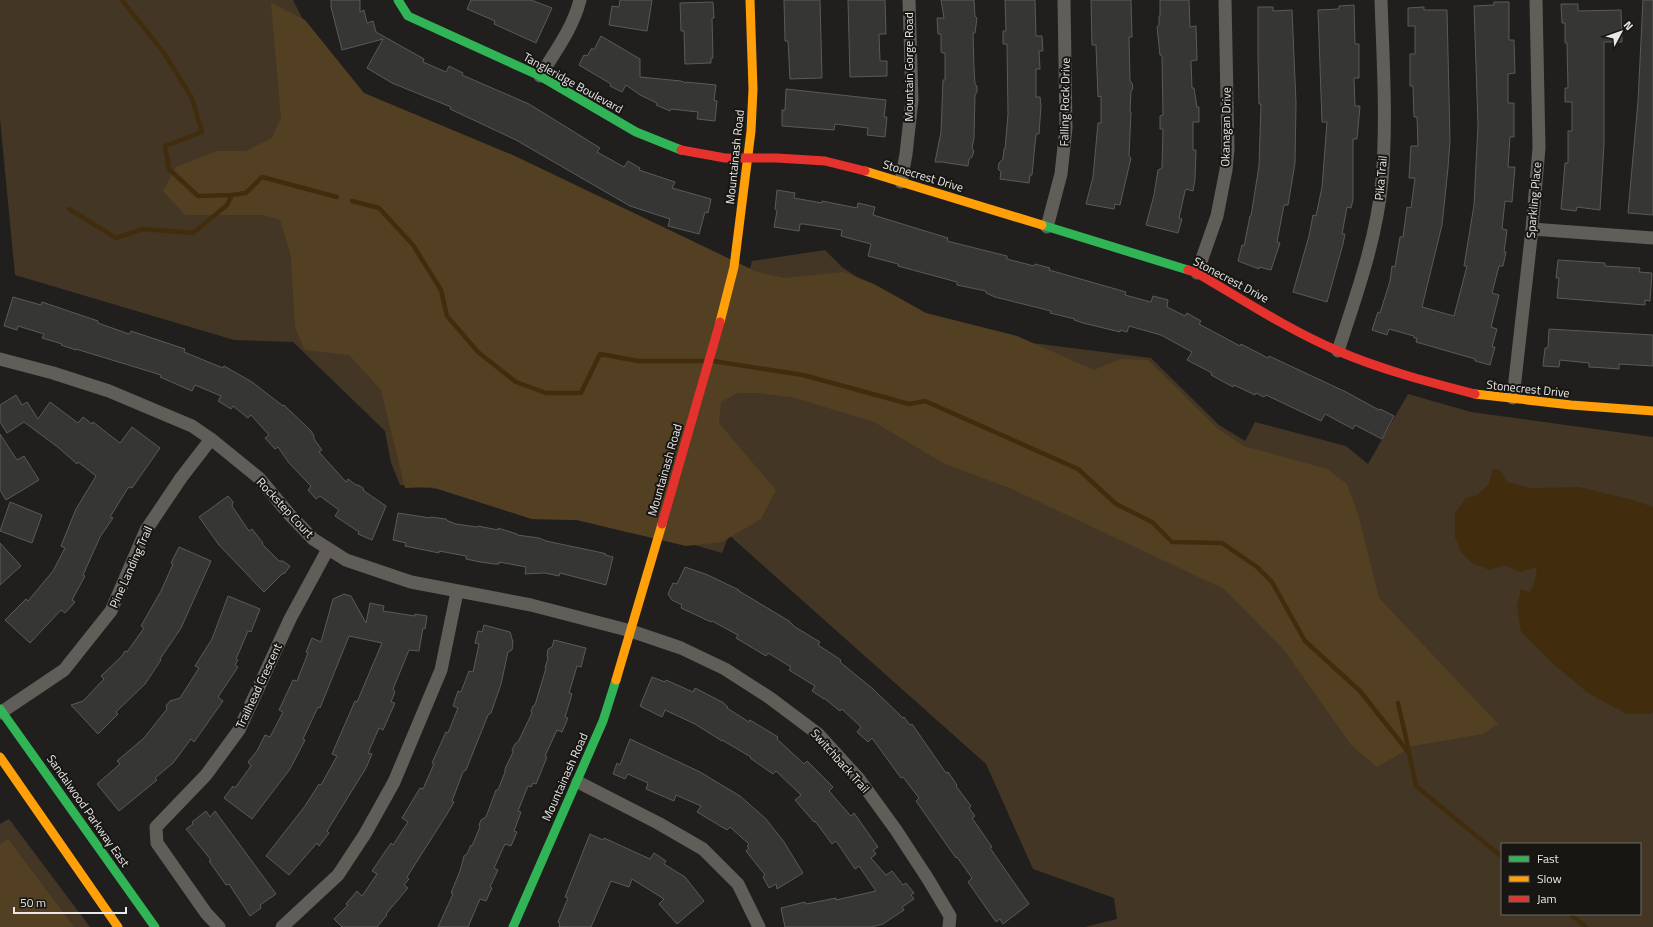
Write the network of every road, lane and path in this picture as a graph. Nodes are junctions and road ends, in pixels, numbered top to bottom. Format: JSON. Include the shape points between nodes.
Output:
{"nodes":[{"id":1,"x":398,"y":0,"type":"edge"},
{"id":2,"x":580,"y":0,"type":"edge"},
{"id":3,"x":750,"y":0,"type":"edge"},
{"id":4,"x":909,"y":0,"type":"edge"},
{"id":5,"x":1064,"y":0,"type":"edge"},
{"id":6,"x":1226,"y":0,"type":"edge"},
{"id":7,"x":1381,"y":0,"type":"edge"},
{"id":8,"x":1536,"y":0,"type":"edge"},
{"id":9,"x":540,"y":76,"type":"junction"},
{"id":10,"x":748,"y":158,"type":"junction"},
{"id":11,"x":901,"y":182,"type":"junction"},
{"id":12,"x":1047,"y":227,"type":"junction"},
{"id":13,"x":1532,"y":229,"type":"junction"},
{"id":14,"x":1653,"y":238,"type":"edge"},
{"id":15,"x":1197,"y":273,"type":"junction"},
{"id":16,"x":1338,"y":351,"type":"junction"},
{"id":17,"x":0,"y":359,"type":"edge"},
{"id":18,"x":1513,"y":398,"type":"junction"},
{"id":19,"x":1653,"y":411,"type":"edge"},
{"id":20,"x":211,"y":439,"type":"junction"},
{"id":21,"x":328,"y":549,"type":"junction"},
{"id":22,"x":457,"y":592,"type":"junction"},
{"id":23,"x":631,"y":631,"type":"junction"},
{"id":24,"x":1,"y":712,"type":"edge"},
{"id":25,"x":0,"y":757,"type":"edge"},
{"id":26,"x":578,"y":782,"type":"junction"},
{"id":27,"x":118,"y":927,"type":"edge"},
{"id":28,"x":155,"y":927,"type":"edge"},
{"id":29,"x":219,"y":927,"type":"edge"},
{"id":30,"x":282,"y":927,"type":"edge"},
{"id":31,"x":513,"y":927,"type":"edge"},
{"id":32,"x":759,"y":927,"type":"edge"},
{"id":33,"x":949,"y":927,"type":"edge"}],
"edges":[{"from":1,"to":9,"type":"street","name":"Tangleridge Boulevard","via":[[408,16]]},
{"from":2,"to":9,"type":"street","via":[[569,29]]},
{"from":3,"to":10,"type":"street","name":"Mountainash Road","via":[[753,89]]},
{"from":4,"to":11,"type":"street","name":"Mountain Gorge Road","via":[[912,100]]},
{"from":5,"to":12,"type":"street","name":"Falling Rock Drive","via":[[1066,128],[1061,174]]},
{"from":6,"to":15,"type":"street","name":"Okanagan Drive","via":[[1226,170],[1217,216]]},
{"from":7,"to":16,"type":"street","name":"Pika Trail","via":[[1384,123],[1382,180],[1375,225]]},
{"from":8,"to":13,"type":"street","name":"Sparkling Place","via":[[1539,148]]},
{"from":9,"to":10,"type":"street","name":"Tangleridge Boulevard","via":[[636,132],[658,142],[698,154]]},
{"from":10,"to":11,"type":"street","name":"Stonecrest Drive","via":[[825,161]]},
{"from":10,"to":23,"type":"street","name":"Mountainash Road","via":[[734,267],[728,294]]},
{"from":11,"to":12,"type":"street","name":"Stonecrest Drive"},
{"from":12,"to":15,"type":"street","name":"Stonecrest Drive"},
{"from":13,"to":14,"type":"street"},
{"from":13,"to":18,"type":"street","name":"Sparkling Place"},
{"from":15,"to":16,"type":"street","name":"Stonecrest Drive"},
{"from":16,"to":18,"type":"street","name":"Stonecrest Drive","via":[[1366,362],[1480,396]]},
{"from":17,"to":20,"type":"street","name":"Rockstep Court","via":[[109,391],[192,426]]},
{"from":18,"to":19,"type":"street","name":"Stonecrest Drive"},
{"from":20,"to":21,"type":"street","name":"Rockstep Court","via":[[259,478],[303,529]]},
{"from":20,"to":24,"type":"street","name":"Pine Landing Trail","via":[[146,530],[111,611],[64,670]]},
{"from":21,"to":22,"type":"street","name":"Rockstep Court","via":[[346,560],[374,571]]},
{"from":21,"to":29,"type":"street","name":"Trailhead Crescent","via":[[290,619],[239,730],[206,775],[156,827],[157,843],[206,913]]},
{"from":22,"to":23,"type":"street","name":"Rockstep Court","via":[[531,605]]},
{"from":22,"to":30,"type":"street","via":[[441,670],[394,782],[338,875]]},
{"from":23,"to":26,"type":"street","name":"Mountainash Road","via":[[603,721]]},
{"from":23,"to":33,"type":"street","name":"Switchback Trail","via":[[681,648],[725,669],[770,698],[818,734],[859,779],[896,830],[950,916]]},
{"from":24,"to":28,"type":"street","name":"Sandalwood Parkway East"},
{"from":25,"to":27,"type":"street"},
{"from":26,"to":31,"type":"street","name":"Mountainash Road"},
{"from":26,"to":32,"type":"street","via":[[703,849],[738,884]]}]}
